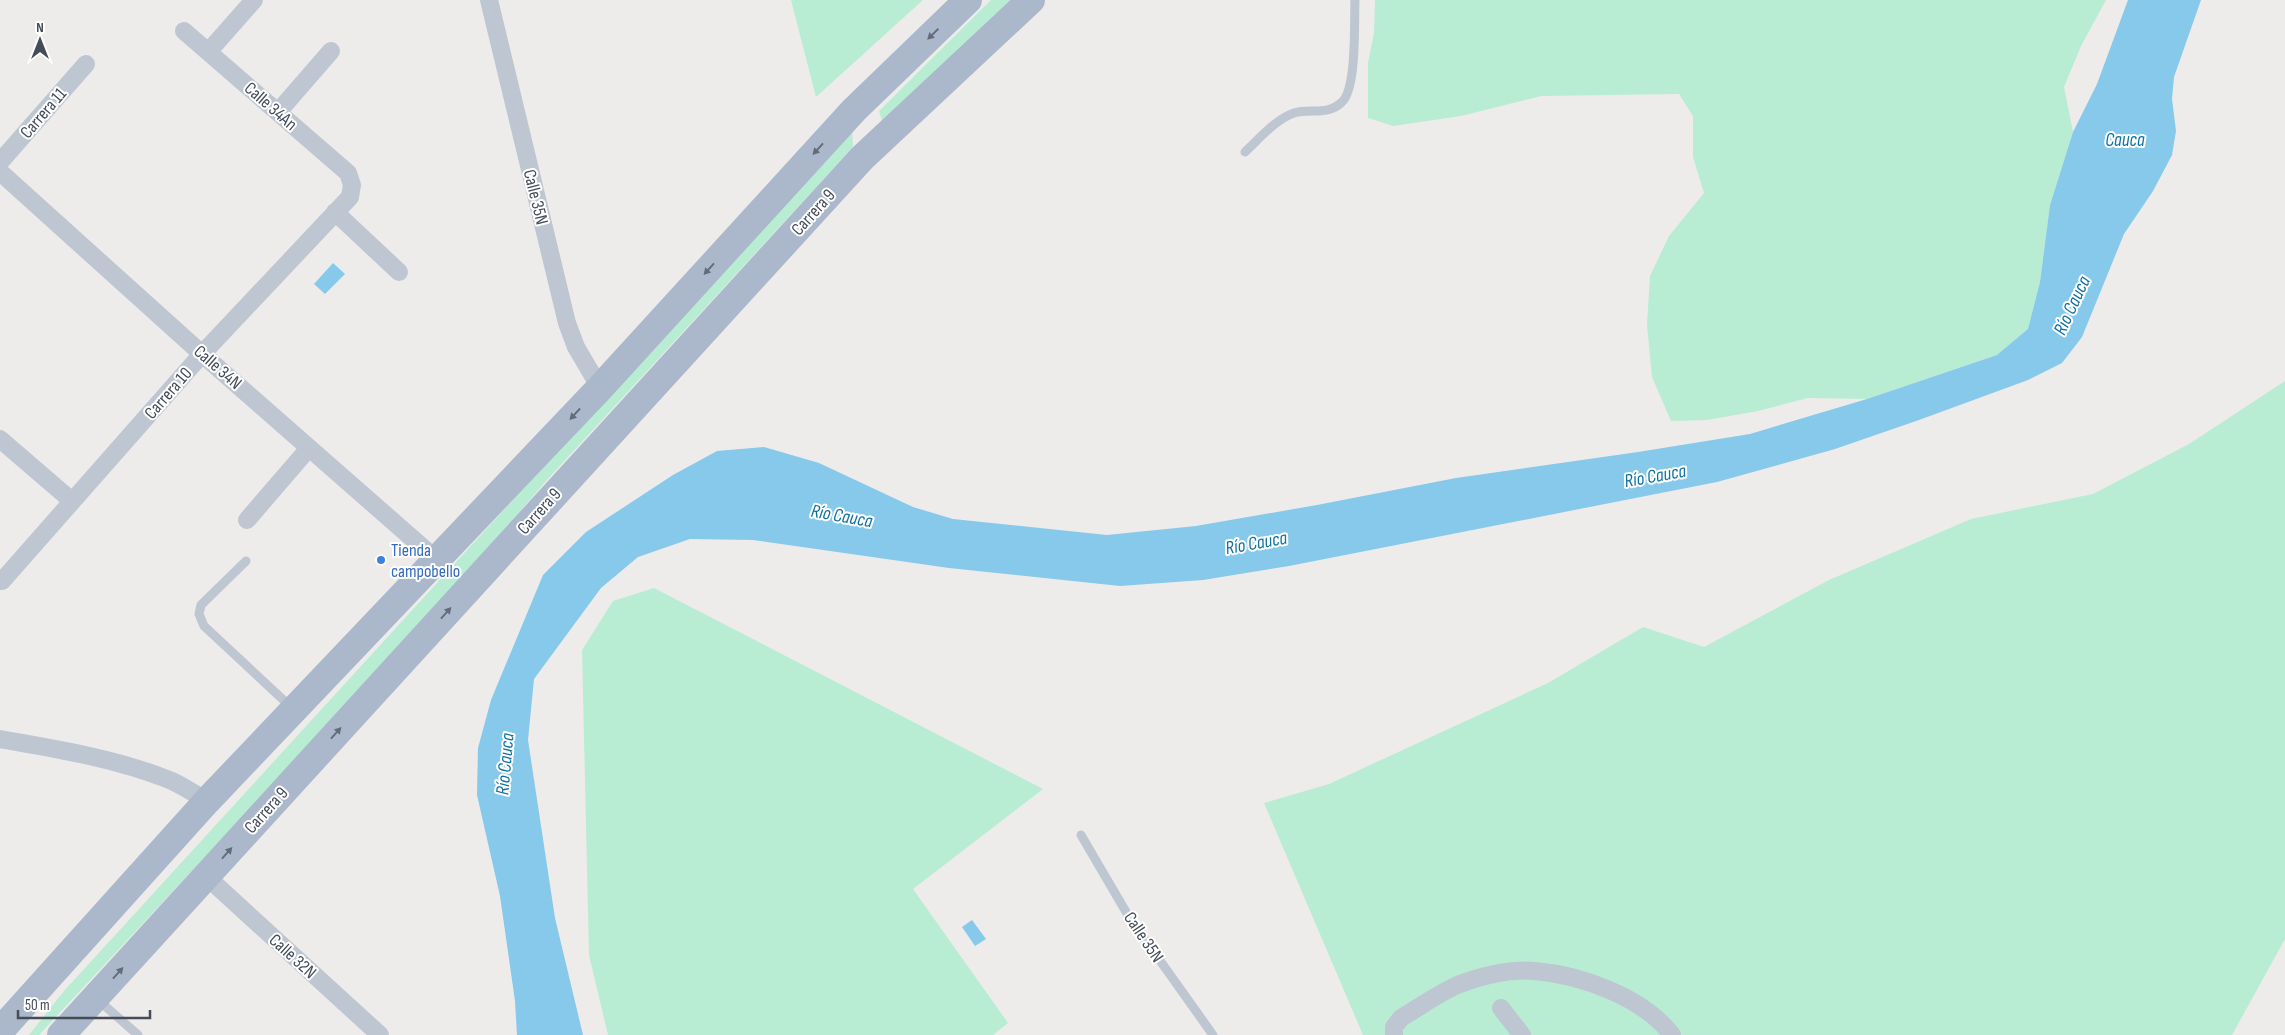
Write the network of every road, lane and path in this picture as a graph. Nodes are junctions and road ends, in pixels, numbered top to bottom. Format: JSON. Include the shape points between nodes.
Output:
{"nodes":[{"id":1,"x":254,"y":0,"type":"edge"},
{"id":2,"x":489,"y":0,"type":"edge"},
{"id":3,"x":968,"y":0,"type":"edge"},
{"id":4,"x":1031,"y":0,"type":"edge"},
{"id":5,"x":1355,"y":0,"type":"edge"},
{"id":6,"x":184,"y":31,"type":"dead end"},
{"id":7,"x":209,"y":51,"type":"junction"},
{"id":8,"x":331,"y":51,"type":"dead end"},
{"id":9,"x":86,"y":64,"type":"dead end"},
{"id":10,"x":854,"y":110,"type":"junction"},
{"id":11,"x":278,"y":112,"type":"junction"},
{"id":12,"x":1245,"y":152,"type":"dead end"},
{"id":13,"x":862,"y":158,"type":"junction"},
{"id":14,"x":0,"y":162,"type":"edge"},
{"id":15,"x":0,"y":172,"type":"edge"},
{"id":16,"x":352,"y":185,"type":"joint"},
{"id":17,"x":335,"y":212,"type":"junction"},
{"id":18,"x":399,"y":272,"type":"dead end"},
{"id":19,"x":202,"y":354,"type":"junction"},
{"id":20,"x":600,"y":388,"type":"junction"},
{"id":21,"x":0,"y":438,"type":"edge"},
{"id":22,"x":309,"y":448,"type":"junction"},
{"id":23,"x":72,"y":501,"type":"junction"},
{"id":24,"x":247,"y":520,"type":"dead end"},
{"id":25,"x":437,"y":560,"type":"junction"},
{"id":26,"x":246,"y":561,"type":"dead end"},
{"id":27,"x":2,"y":581,"type":"dead end"},
{"id":28,"x":294,"y":710,"type":"junction"},
{"id":29,"x":0,"y":739,"type":"edge"},
{"id":30,"x":207,"y":801,"type":"junction"},
{"id":31,"x":1081,"y":835,"type":"dead end"},
{"id":32,"x":206,"y":876,"type":"junction"},
{"id":33,"x":96,"y":997,"type":"junction"},
{"id":34,"x":1501,"y":1008,"type":"dead end"},
{"id":35,"x":0,"y":1031,"type":"edge"},
{"id":36,"x":61,"y":1035,"type":"edge"},
{"id":37,"x":138,"y":1035,"type":"edge"},
{"id":38,"x":380,"y":1035,"type":"edge"},
{"id":39,"x":1213,"y":1035,"type":"edge"},
{"id":40,"x":1394,"y":1035,"type":"edge"},
{"id":41,"x":1522,"y":1035,"type":"edge"},
{"id":42,"x":1672,"y":1035,"type":"edge"}],
"edges":[{"from":1,"to":7,"type":"street"},
{"from":2,"to":20,"type":"street","name":"Calle 35N","via":[[567,323],[576,347]]},
{"from":3,"to":10,"type":"main road","one_way":true},
{"from":4,"to":13,"type":"main road","name":"Carrera 9"},
{"from":5,"to":12,"type":"lane","via":[[1351,81],[1342,102],[1320,112],[1294,113]]},
{"from":6,"to":7,"type":"street","name":"Calle 34An"},
{"from":7,"to":11,"type":"street","name":"Calle 34An"},
{"from":8,"to":11,"type":"street"},
{"from":9,"to":14,"type":"street","name":"Carrera 11"},
{"from":10,"to":13,"type":"main road","via":[[864,116],[866,126]]},
{"from":10,"to":20,"type":"main road","one_way":true},
{"from":11,"to":16,"type":"street","name":"Calle 34An","via":[[348,173]]},
{"from":32,"to":13,"type":"main road","name":"Carrera 9","one_way":true},
{"from":15,"to":19,"type":"street","name":"Calle 34N"},
{"from":16,"to":17,"type":"street","name":"Carrera 10","via":[[350,197]]},
{"from":17,"to":18,"type":"street"},
{"from":17,"to":19,"type":"street","name":"Carrera 10"},
{"from":19,"to":22,"type":"street","name":"Calle 34N"},
{"from":19,"to":23,"type":"street","name":"Carrera 10"},
{"from":20,"to":25,"type":"main road","one_way":true},
{"from":21,"to":23,"type":"street"},
{"from":22,"to":24,"type":"street"},
{"from":22,"to":25,"type":"street","name":"Calle 34N"},
{"from":23,"to":27,"type":"street","name":"Carrera 10"},
{"from":25,"to":28,"type":"main road"},
{"from":26,"to":28,"type":"lane","via":[[201,605],[200,614],[204,626]]},
{"from":28,"to":30,"type":"main road"},
{"from":29,"to":30,"type":"street","via":[[64,750],[128,767],[168,779]]},
{"from":30,"to":35,"type":"main road"},
{"from":31,"to":39,"type":"lane","name":"Calle 35N","via":[[1129,917]]},
{"from":33,"to":32,"type":"main road","name":"Carrera 9","one_way":true},
{"from":32,"to":38,"type":"street","name":"Calle 32N"},
{"from":33,"to":36,"type":"main road","name":"Carrera 9"},
{"from":33,"to":37,"type":"lane"},
{"from":34,"to":41,"type":"street"},
{"from":40,"to":42,"type":"street","via":[[1394,1027],[1401,1018],[1458,985],[1534,971],[1587,980],[1637,1005],[1662,1022]]}]}
